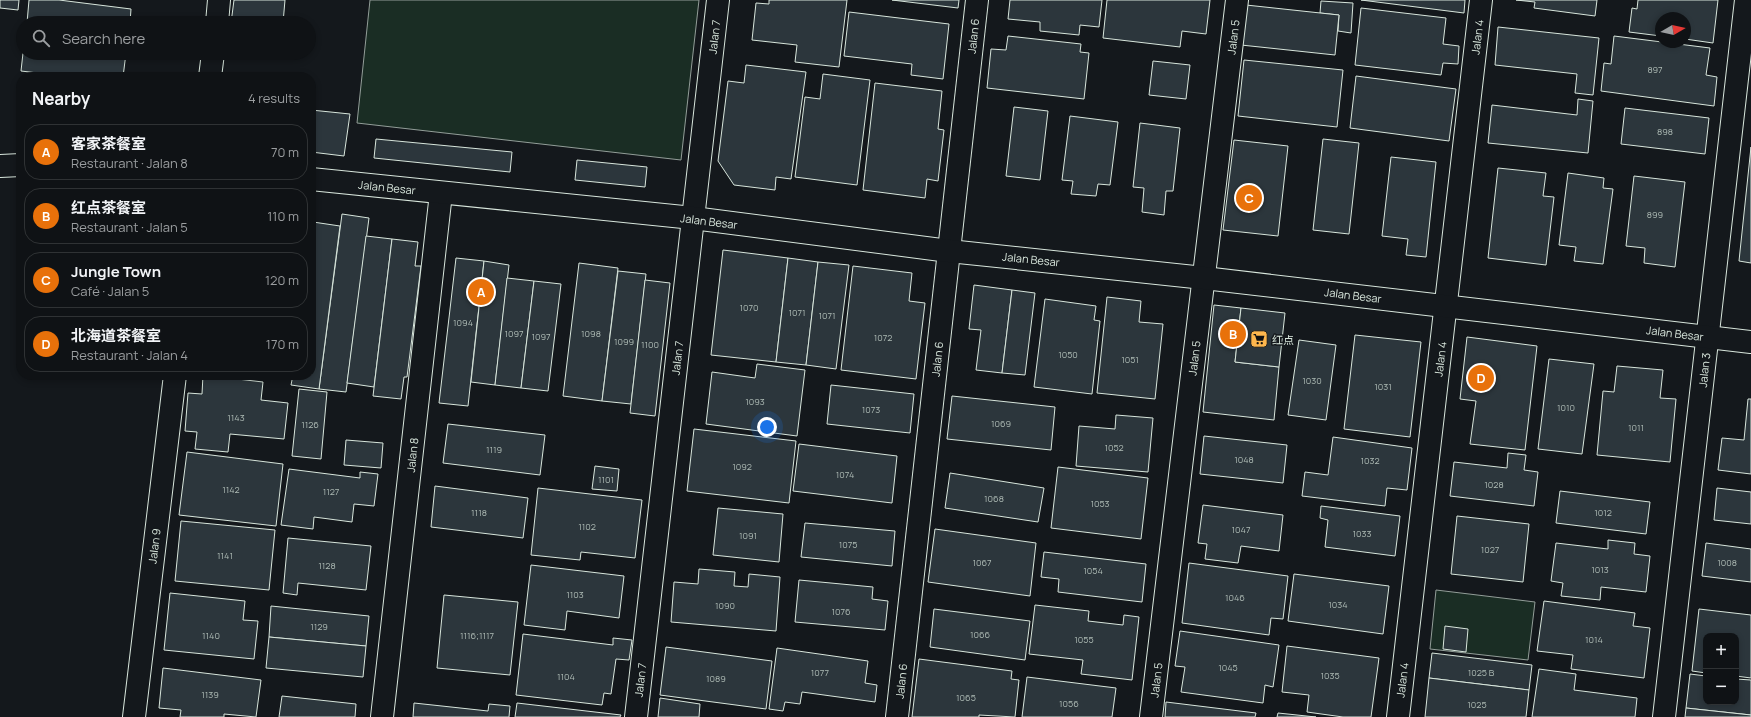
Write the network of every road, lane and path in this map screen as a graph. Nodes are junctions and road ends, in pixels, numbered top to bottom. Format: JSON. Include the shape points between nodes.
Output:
{"nodes":[{"id":1,"x":220,"y":0,"type":"edge"},
{"id":2,"x":718,"y":0,"type":"edge"},
{"id":3,"x":977,"y":0,"type":"edge"},
{"id":4,"x":1237,"y":0,"type":"edge"},
{"id":5,"x":1481,"y":0,"type":"edge"},
{"id":6,"x":1746,"y":0,"type":"edge"},
{"id":7,"x":218,"y":16,"type":"edge"},
{"id":8,"x":212,"y":60,"type":"edge"},
{"id":9,"x":211,"y":72,"type":"edge"},
{"id":10,"x":16,"y":165,"type":"edge"},
{"id":11,"x":0,"y":166,"type":"edge"},
{"id":12,"x":316,"y":180,"type":"edge"},
{"id":13,"x":441,"y":192,"type":"junction"},
{"id":14,"x":693,"y":218,"type":"junction"},
{"id":15,"x":949,"y":251,"type":"junction"},
{"id":16,"x":1204,"y":278,"type":"junction"},
{"id":17,"x":1446,"y":306,"type":"junction"},
{"id":18,"x":1707,"y":337,"type":"junction"},
{"id":19,"x":1751,"y":342,"type":"edge"},
{"id":20,"x":173,"y":380,"type":"edge"},
{"id":21,"x":134,"y":717,"type":"edge"},
{"id":22,"x":382,"y":717,"type":"edge"},
{"id":23,"x":636,"y":717,"type":"edge"},
{"id":24,"x":897,"y":717,"type":"edge"},
{"id":25,"x":1151,"y":717,"type":"edge"},
{"id":26,"x":1398,"y":717,"type":"edge"},
{"id":27,"x":1664,"y":717,"type":"edge"}],
"edges":[{"from":1,"to":7,"type":"street"},
{"from":2,"to":14,"type":"street","name":"Jalan 7"},
{"from":3,"to":15,"type":"street","name":"Jalan 6"},
{"from":4,"to":16,"type":"street","name":"Jalan 5"},
{"from":5,"to":17,"type":"street","name":"Jalan 4"},
{"from":6,"to":18,"type":"street","name":"Jalan 3"},
{"from":8,"to":9,"type":"street"},
{"from":10,"to":11,"type":"street"},
{"from":12,"to":13,"type":"street","name":"Jalan Besar"},
{"from":13,"to":14,"type":"street","name":"Jalan Besar"},
{"from":13,"to":22,"type":"street","name":"Jalan 8"},
{"from":14,"to":15,"type":"street","name":"Jalan Besar"},
{"from":14,"to":23,"type":"street","name":"Jalan 7"},
{"from":15,"to":16,"type":"street","name":"Jalan Besar"},
{"from":15,"to":24,"type":"street","name":"Jalan 6"},
{"from":16,"to":17,"type":"street","name":"Jalan Besar"},
{"from":16,"to":25,"type":"street","name":"Jalan 5"},
{"from":17,"to":18,"type":"street","name":"Jalan Besar"},
{"from":17,"to":26,"type":"street","name":"Jalan 4"},
{"from":18,"to":19,"type":"street","name":"Jalan Besar"},
{"from":18,"to":27,"type":"street","name":"Jalan 3"},
{"from":20,"to":21,"type":"street","name":"Jalan 9"}]}
